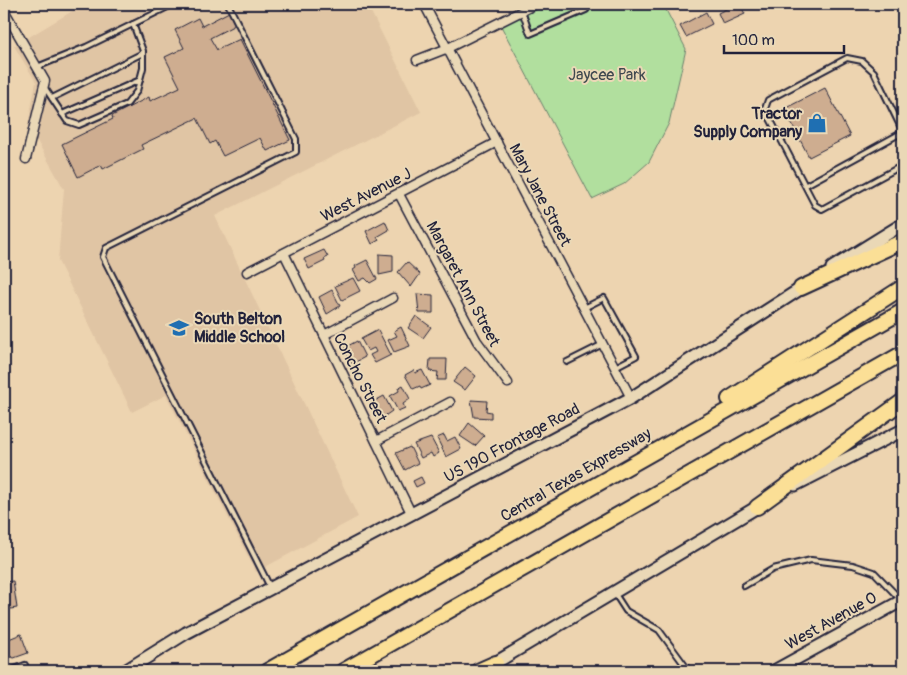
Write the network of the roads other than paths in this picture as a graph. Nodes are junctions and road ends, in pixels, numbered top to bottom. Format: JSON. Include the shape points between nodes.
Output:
{"nodes":[{"id":1,"x":174,"y":4,"type":"edge"},
{"id":2,"x":228,"y":4,"type":"edge"},
{"id":3,"x":424,"y":4,"type":"edge"},
{"id":4,"x":536,"y":4,"type":"edge"},
{"id":5,"x":583,"y":4,"type":"edge"},
{"id":6,"x":4,"y":10,"type":"edge"},
{"id":7,"x":522,"y":11,"type":"junction"},
{"id":8,"x":134,"y":24,"type":"junction"},
{"id":9,"x":448,"y":48,"type":"junction"},
{"id":10,"x":143,"y":53,"type":"junction"},
{"id":11,"x":417,"y":60,"type":"dead end"},
{"id":12,"x":37,"y":67,"type":"junction"},
{"id":13,"x":140,"y":80,"type":"junction"},
{"id":14,"x":44,"y":86,"type":"junction"},
{"id":15,"x":52,"y":98,"type":"junction"},
{"id":16,"x":62,"y":114,"type":"junction"},
{"id":17,"x":903,"y":132,"type":"edge"},
{"id":18,"x":497,"y":142,"type":"junction"},
{"id":19,"x":26,"y":159,"type":"dead end"},
{"id":20,"x":903,"y":165,"type":"edge"},
{"id":21,"x":806,"y":185,"type":"junction"},
{"id":22,"x":399,"y":194,"type":"junction"},
{"id":23,"x":903,"y":224,"type":"edge"},
{"id":24,"x":903,"y":241,"type":"edge"},
{"id":25,"x":284,"y":253,"type":"junction"},
{"id":26,"x":247,"y":272,"type":"dead end"},
{"id":27,"x":903,"y":287,"type":"edge"},
{"id":28,"x":801,"y":288,"type":"junction"},
{"id":29,"x":393,"y":298,"type":"dead end"},
{"id":30,"x":584,"y":308,"type":"junction"},
{"id":31,"x":903,"y":311,"type":"edge"},
{"id":32,"x":324,"y":335,"type":"junction"},
{"id":33,"x":603,"y":344,"type":"junction"},
{"id":34,"x":903,"y":354,"type":"edge"},
{"id":35,"x":568,"y":362,"type":"dead end"},
{"id":36,"x":615,"y":368,"type":"junction"},
{"id":37,"x":508,"y":383,"type":"dead end"},
{"id":38,"x":631,"y":398,"type":"junction"},
{"id":39,"x":903,"y":401,"type":"edge"},
{"id":40,"x":450,"y":402,"type":"dead end"},
{"id":41,"x":903,"y":430,"type":"edge"},
{"id":42,"x":376,"y":441,"type":"junction"},
{"id":43,"x":606,"y":478,"type":"junction"},
{"id":44,"x":756,"y":507,"type":"junction"},
{"id":45,"x":412,"y":515,"type":"junction"},
{"id":46,"x":744,"y":586,"type":"dead end"},
{"id":47,"x":271,"y":588,"type":"junction"},
{"id":48,"x":614,"y":592,"type":"junction"},
{"id":49,"x":902,"y":600,"type":"edge"},
{"id":50,"x":496,"y":663,"type":"junction"},
{"id":51,"x":10,"y":671,"type":"edge"},
{"id":52,"x":27,"y":671,"type":"edge"},
{"id":53,"x":125,"y":671,"type":"edge"},
{"id":54,"x":267,"y":671,"type":"edge"},
{"id":55,"x":343,"y":671,"type":"edge"},
{"id":56,"x":478,"y":671,"type":"edge"},
{"id":57,"x":482,"y":671,"type":"edge"},
{"id":58,"x":689,"y":671,"type":"edge"},
{"id":59,"x":774,"y":671,"type":"edge"}],
"edges":[{"from":1,"to":8,"type":"lane"},
{"from":2,"to":47,"type":"lane","via":[[296,139],[296,152],[106,248],[103,257]]},
{"from":3,"to":9,"type":"street","name":"Mary Jane Street"},
{"from":4,"to":7,"type":"street"},
{"from":5,"to":7,"type":"lane","via":[[586,10],[530,34]]},
{"from":6,"to":12,"type":"street"},
{"from":7,"to":9,"type":"street"},
{"from":8,"to":10,"type":"lane"},
{"from":8,"to":12,"type":"lane"},
{"from":9,"to":11,"type":"street"},
{"from":9,"to":18,"type":"street","name":"Mary Jane Street"},
{"from":10,"to":13,"type":"lane"},
{"from":10,"to":15,"type":"lane"},
{"from":12,"to":14,"type":"street","via":[[45,80]]},
{"from":13,"to":16,"type":"lane"},
{"from":13,"to":16,"type":"lane","via":[[128,104],[104,116],[79,125],[67,121]]},
{"from":14,"to":15,"type":"lane"},
{"from":14,"to":19,"type":"street"},
{"from":15,"to":16,"type":"lane"},
{"from":17,"to":21,"type":"lane"},
{"from":17,"to":21,"type":"lane","via":[[874,72],[862,61],[847,58],[768,100],[765,108]]},
{"from":18,"to":22,"type":"street","name":"West Avenue J"},
{"from":18,"to":30,"type":"street","name":"Mary Jane Street"},
{"from":20,"to":21,"type":"lane","via":[[822,209],[815,204]]},
{"from":22,"to":25,"type":"street","name":"West Avenue J"},
{"from":22,"to":37,"type":"street","name":"Margaret Ann Street","via":[[477,341]]},
{"from":23,"to":28,"type":"main road","name":"US 190 Frontage Road"},
{"from":24,"to":28,"type":"highway"},
{"from":25,"to":26,"type":"street","name":"West Avenue J"},
{"from":25,"to":32,"type":"street","name":"Concho Street"},
{"from":27,"to":43,"type":"highway"},
{"from":28,"to":38,"type":"main road","name":"US 190 Frontage Road"},
{"from":29,"to":32,"type":"street"},
{"from":30,"to":33,"type":"street","name":"Mary Jane Street"},
{"from":30,"to":36,"type":"lane","via":[[604,298],[636,356]]},
{"from":31,"to":43,"type":"highway","name":"Central Texas Expressway"},
{"from":32,"to":42,"type":"street","name":"Concho Street"},
{"from":33,"to":35,"type":"lane"},
{"from":33,"to":36,"type":"street","name":"Mary Jane Street"},
{"from":34,"to":55,"type":"highway"},
{"from":36,"to":38,"type":"street","name":"Mary Jane Street"},
{"from":38,"to":45,"type":"main road","name":"US 190 Frontage Road"},
{"from":39,"to":44,"type":"highway"},
{"from":40,"to":42,"type":"street"},
{"from":41,"to":44,"type":"main road"},
{"from":42,"to":45,"type":"street","name":"Concho Street"},
{"from":43,"to":54,"type":"highway","name":"Central Texas Expressway"},
{"from":44,"to":48,"type":"main road"},
{"from":45,"to":47,"type":"main road","name":"US 190 Frontage Road"},
{"from":46,"to":49,"type":"lane","via":[[773,569],[811,560],[853,565],[874,572]]},
{"from":47,"to":53,"type":"main road","name":"US 190 Frontage Road","via":[[186,633]]},
{"from":48,"to":50,"type":"main road"},
{"from":48,"to":58,"type":"lane","via":[[626,611],[660,630]]},
{"from":49,"to":59,"type":"main road","name":"West Avenue O"},
{"from":50,"to":56,"type":"highway"},
{"from":50,"to":57,"type":"main road"},
{"from":51,"to":52,"type":"lane","via":[[24,665]]}]}
